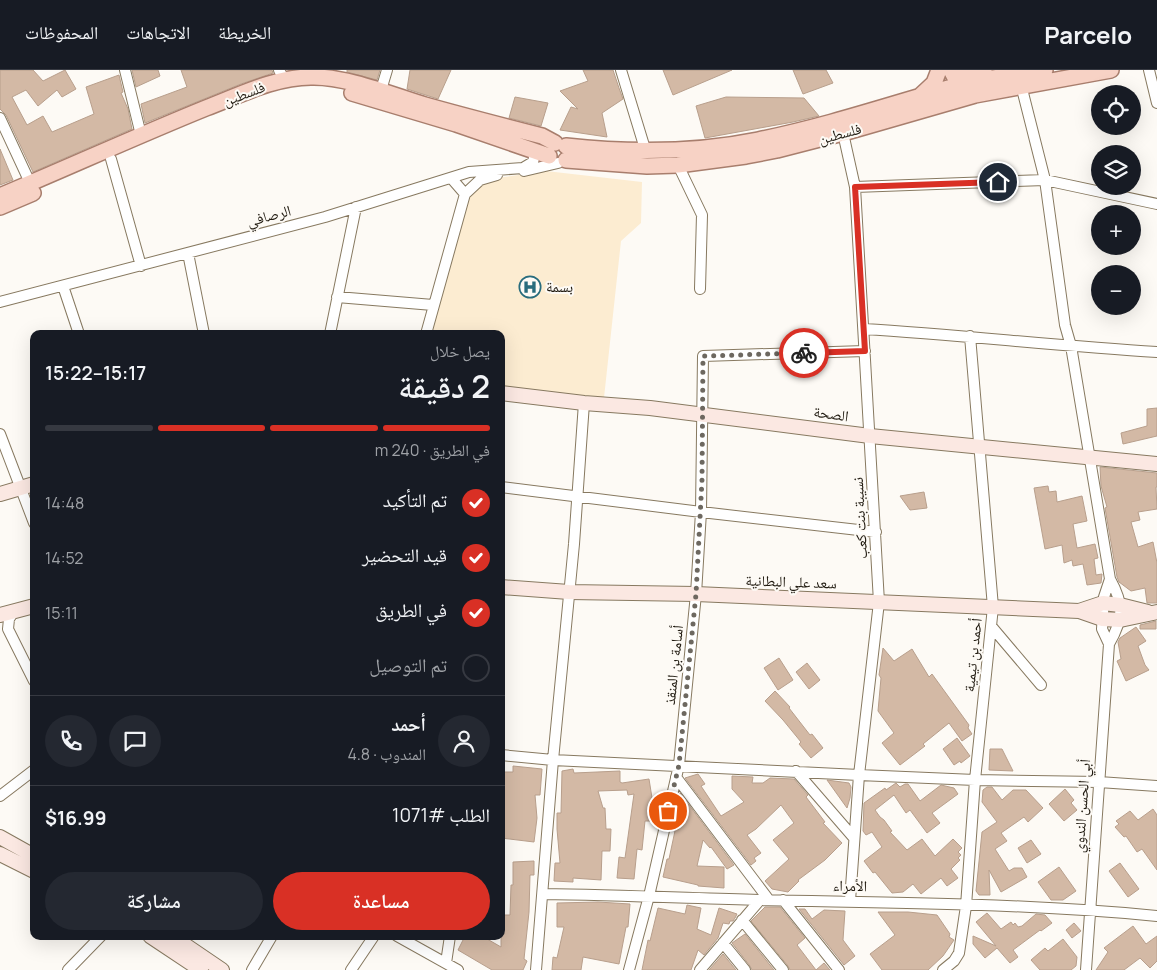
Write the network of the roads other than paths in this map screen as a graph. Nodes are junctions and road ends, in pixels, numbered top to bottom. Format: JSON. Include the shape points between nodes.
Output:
{"nodes":[{"id":1,"x":125,"y":70,"type":"edge"},
{"id":2,"x":387,"y":70,"type":"edge"},
{"id":3,"x":621,"y":70,"type":"edge"},
{"id":4,"x":939,"y":70,"type":"edge"},
{"id":5,"x":951,"y":70,"type":"edge"},
{"id":6,"x":1045,"y":70,"type":"edge"},
{"id":7,"x":1111,"y":70,"type":"edge"},
{"id":8,"x":1148,"y":70,"type":"edge"},
{"id":9,"x":281,"y":75,"type":"edge"},
{"id":10,"x":966,"y":83,"type":"edge"},
{"id":11,"x":1021,"y":85,"type":"junction"},
{"id":12,"x":381,"y":90,"type":"junction"},
{"id":13,"x":917,"y":98,"type":"junction"},
{"id":14,"x":1157,"y":103,"type":"edge"},
{"id":15,"x":0,"y":118,"type":"edge"},
{"id":16,"x":843,"y":133,"type":"junction"},
{"id":17,"x":141,"y":135,"type":"junction"},
{"id":18,"x":646,"y":152,"type":"junction"},
{"id":19,"x":555,"y":153,"type":"junction"},
{"id":20,"x":111,"y":159,"type":"junction"},
{"id":21,"x":678,"y":165,"type":"junction"},
{"id":22,"x":452,"y":179,"type":"junction"},
{"id":23,"x":1045,"y":180,"type":"junction"},
{"id":24,"x":33,"y":187,"type":"junction"},
{"id":25,"x":855,"y":187,"type":"junction"},
{"id":26,"x":465,"y":194,"type":"junction"},
{"id":27,"x":0,"y":196,"type":"edge"},
{"id":28,"x":1157,"y":204,"type":"edge"},
{"id":29,"x":0,"y":207,"type":"edge"},
{"id":30,"x":356,"y":207,"type":"junction"},
{"id":31,"x":188,"y":253,"type":"junction"},
{"id":32,"x":141,"y":266,"type":"junction"},
{"id":33,"x":63,"y":286,"type":"junction"},
{"id":34,"x":700,"y":290,"type":"dead end"},
{"id":35,"x":337,"y":297,"type":"junction"},
{"id":36,"x":0,"y":302,"type":"edge"},
{"id":37,"x":433,"y":305,"type":"junction"},
{"id":38,"x":864,"y":329,"type":"junction"},
{"id":39,"x":78,"y":330,"type":"edge"},
{"id":40,"x":203,"y":330,"type":"edge"},
{"id":41,"x":331,"y":330,"type":"edge"},
{"id":42,"x":427,"y":330,"type":"edge"},
{"id":43,"x":970,"y":336,"type":"junction"},
{"id":44,"x":1071,"y":346,"type":"junction"},
{"id":45,"x":865,"y":351,"type":"junction"},
{"id":46,"x":1157,"y":352,"type":"edge"},
{"id":47,"x":505,"y":393,"type":"edge"},
{"id":48,"x":584,"y":403,"type":"junction"},
{"id":49,"x":703,"y":414,"type":"junction"},
{"id":50,"x":0,"y":434,"type":"edge"},
{"id":51,"x":870,"y":436,"type":"junction"},
{"id":52,"x":978,"y":446,"type":"junction"},
{"id":53,"x":1089,"y":457,"type":"junction"},
{"id":54,"x":1157,"y":464,"type":"edge"},
{"id":55,"x":27,"y":486,"type":"edge"},
{"id":56,"x":505,"y":487,"type":"edge"},
{"id":57,"x":0,"y":494,"type":"edge"},
{"id":58,"x":578,"y":496,"type":"junction"},
{"id":59,"x":30,"y":502,"type":"edge"},
{"id":60,"x":701,"y":512,"type":"junction"},
{"id":61,"x":876,"y":532,"type":"junction"},
{"id":62,"x":1110,"y":579,"type":"junction"},
{"id":63,"x":505,"y":587,"type":"edge"},
{"id":64,"x":569,"y":592,"type":"junction"},
{"id":65,"x":696,"y":594,"type":"junction"},
{"id":66,"x":879,"y":602,"type":"junction"},
{"id":67,"x":1103,"y":603,"type":"junction"},
{"id":68,"x":1120,"y":605,"type":"junction"},
{"id":69,"x":30,"y":607,"type":"edge"},
{"id":70,"x":993,"y":607,"type":"junction"},
{"id":71,"x":14,"y":611,"type":"junction"},
{"id":72,"x":1079,"y":611,"type":"junction"},
{"id":73,"x":1154,"y":612,"type":"edge"},
{"id":74,"x":0,"y":615,"type":"edge"},
{"id":75,"x":1102,"y":619,"type":"junction"},
{"id":76,"x":1120,"y":620,"type":"junction"},
{"id":77,"x":991,"y":626,"type":"junction"},
{"id":78,"x":1109,"y":644,"type":"junction"},
{"id":79,"x":30,"y":673,"type":"edge"},
{"id":80,"x":1041,"y":685,"type":"dead end"},
{"id":81,"x":505,"y":755,"type":"edge"},
{"id":82,"x":553,"y":760,"type":"junction"},
{"id":83,"x":679,"y":765,"type":"junction"},
{"id":84,"x":796,"y":771,"type":"junction"},
{"id":85,"x":30,"y":773,"type":"edge"},
{"id":86,"x":859,"y":775,"type":"junction"},
{"id":87,"x":676,"y":776,"type":"junction"},
{"id":88,"x":975,"y":780,"type":"junction"},
{"id":89,"x":1098,"y":782,"type":"junction"},
{"id":90,"x":1157,"y":786,"type":"edge"},
{"id":91,"x":0,"y":796,"type":"edge"},
{"id":92,"x":0,"y":838,"type":"edge"},
{"id":93,"x":854,"y":838,"type":"junction"},
{"id":94,"x":0,"y":854,"type":"edge"},
{"id":95,"x":30,"y":854,"type":"edge"},
{"id":96,"x":30,"y":869,"type":"edge"},
{"id":97,"x":543,"y":894,"type":"junction"},
{"id":98,"x":649,"y":896,"type":"junction"},
{"id":99,"x":765,"y":900,"type":"junction"},
{"id":100,"x":783,"y":900,"type":"junction"},
{"id":101,"x":850,"y":901,"type":"junction"},
{"id":102,"x":966,"y":906,"type":"junction"},
{"id":103,"x":1090,"y":910,"type":"junction"},
{"id":104,"x":1157,"y":916,"type":"edge"},
{"id":105,"x":742,"y":920,"type":"junction"},
{"id":106,"x":98,"y":940,"type":"edge"},
{"id":107,"x":156,"y":940,"type":"edge"},
{"id":108,"x":178,"y":940,"type":"edge"},
{"id":109,"x":270,"y":940,"type":"edge"},
{"id":110,"x":371,"y":940,"type":"edge"},
{"id":111,"x":404,"y":940,"type":"edge"},
{"id":112,"x":450,"y":940,"type":"edge"},
{"id":113,"x":723,"y":943,"type":"junction"},
{"id":114,"x":451,"y":967,"type":"edge"},
{"id":115,"x":704,"y":969,"type":"edge"},
{"id":116,"x":68,"y":970,"type":"edge"},
{"id":117,"x":201,"y":970,"type":"edge"},
{"id":118,"x":222,"y":970,"type":"edge"},
{"id":119,"x":252,"y":970,"type":"edge"},
{"id":120,"x":351,"y":970,"type":"edge"},
{"id":121,"x":536,"y":970,"type":"edge"},
{"id":122,"x":630,"y":970,"type":"edge"},
{"id":123,"x":745,"y":970,"type":"edge"},
{"id":124,"x":783,"y":970,"type":"edge"},
{"id":125,"x":839,"y":970,"type":"edge"},
{"id":126,"x":943,"y":970,"type":"edge"},
{"id":127,"x":1086,"y":970,"type":"edge"}],
"edges":[{"from":1,"to":17,"type":"street"},
{"from":2,"to":12,"type":"street"},
{"from":3,"to":18,"type":"street"},
{"from":4,"to":13,"type":"main road","via":[[934,83]]},
{"from":5,"to":10,"type":"main road"},
{"from":6,"to":10,"type":"main road","name":"فلسطين"},
{"from":7,"to":11,"type":"main road","name":"فلسطين"},
{"from":8,"to":14,"type":"street"},
{"from":9,"to":12,"type":"main road","name":"فلسطين","via":[[313,76]]},
{"from":9,"to":17,"type":"main road","name":"فلسطين"},
{"from":10,"to":11,"type":"main road","name":"فلسطين"},
{"from":10,"to":13,"type":"main road","name":"فلسطين"},
{"from":10,"to":16,"type":"main road","name":"فلسطين"},
{"from":11,"to":23,"type":"street","name":"أبي الحسن الندوي"},
{"from":12,"to":19,"type":"main road","name":"فلسطين","via":[[542,136]]},
{"from":13,"to":18,"type":"main road","name":"فلسطين","via":[[826,125],[756,141]]},
{"from":15,"to":24,"type":"street"},
{"from":16,"to":21,"type":"main road","name":"فلسطين","via":[[762,153]]},
{"from":16,"to":25,"type":"street","name":"نسيبة بنت كعب"},
{"from":17,"to":24,"type":"main road","name":"فلسطين"},
{"from":18,"to":19,"type":"main road","name":"فلسطين"},
{"from":19,"to":20,"type":"main road","name":"فلسطين","via":[[345,91],[311,85],[270,94]]},
{"from":19,"to":21,"type":"main road","name":"فلسطين","via":[[647,166]]},
{"from":19,"to":22,"type":"street","name":"الرصافي","via":[[522,168],[469,172]]},
{"from":19,"to":26,"type":"street","via":[[485,178]]},
{"from":20,"to":24,"type":"main road","name":"فلسطين"},
{"from":20,"to":32,"type":"street"},
{"from":21,"to":34,"type":"street","via":[[702,215]]},
{"from":22,"to":26,"type":"street"},
{"from":22,"to":30,"type":"street","name":"الرصافي"},
{"from":23,"to":25,"type":"street"},
{"from":23,"to":28,"type":"street"},
{"from":23,"to":44,"type":"street","name":"أبي الحسن الندوي","via":[[1065,325]]},
{"from":24,"to":27,"type":"main road","name":"فلسطين"},
{"from":24,"to":29,"type":"main road","name":"فلسطين"},
{"from":25,"to":38,"type":"street","name":"نسيبة بنت كعب"},
{"from":26,"to":37,"type":"street"},
{"from":30,"to":31,"type":"street","name":"الرصافي"},
{"from":30,"to":35,"type":"street"},
{"from":31,"to":32,"type":"street","name":"الرصافي"},
{"from":31,"to":40,"type":"street"},
{"from":32,"to":33,"type":"street","name":"الرصافي"},
{"from":33,"to":36,"type":"street","name":"الرصافي"},
{"from":33,"to":39,"type":"street"},
{"from":35,"to":37,"type":"street"},
{"from":35,"to":41,"type":"street"},
{"from":37,"to":42,"type":"street"},
{"from":38,"to":43,"type":"street"},
{"from":38,"to":45,"type":"street","name":"نسيبة بنت كعب"},
{"from":43,"to":44,"type":"street"},
{"from":43,"to":52,"type":"street","name":"أحمد بن تيمية"},
{"from":44,"to":46,"type":"street"},
{"from":44,"to":53,"type":"street","name":"أبي الحسن الندوي"},
{"from":45,"to":49,"type":"street","name":"أسامة بن المنقذ","via":[[703,356]]},
{"from":45,"to":51,"type":"street","name":"نسيبة بنت كعب"},
{"from":47,"to":48,"type":"main road","name":"الصحة"},
{"from":48,"to":49,"type":"main road","name":"الصحة"},
{"from":48,"to":58,"type":"street"},
{"from":49,"to":51,"type":"main road","name":"الصحة"},
{"from":49,"to":60,"type":"street","name":"أسامة بن المنقذ"},
{"from":50,"to":55,"type":"street"},
{"from":51,"to":52,"type":"main road","name":"الصحة"},
{"from":51,"to":61,"type":"street","name":"نسيبة بنت كعب"},
{"from":52,"to":53,"type":"main road","name":"الصحة"},
{"from":52,"to":70,"type":"street","name":"أحمد بن تيمية"},
{"from":53,"to":54,"type":"main road","name":"الصحة"},
{"from":53,"to":62,"type":"street","name":"أبي الحسن الندوي"},
{"from":55,"to":57,"type":"main road"},
{"from":55,"to":59,"type":"street"},
{"from":56,"to":58,"type":"street"},
{"from":58,"to":60,"type":"street"},
{"from":58,"to":64,"type":"street"},
{"from":60,"to":61,"type":"street"},
{"from":60,"to":65,"type":"street","name":"أسامة بن المنقذ"},
{"from":61,"to":66,"type":"street","name":"نسيبة بنت كعب"},
{"from":62,"to":67,"type":"street","name":"أبي الحسن الندوي"},
{"from":62,"to":68,"type":"street","name":"أبي الحسن الندوي"},
{"from":63,"to":64,"type":"main road","name":"سعد علي البطانية"},
{"from":64,"to":65,"type":"main road","name":"سعد علي البطانية"},
{"from":64,"to":82,"type":"street"},
{"from":65,"to":66,"type":"main road","name":"سعد علي البطانية"},
{"from":65,"to":83,"type":"street","name":"أسامة بن المنقذ"},
{"from":66,"to":70,"type":"main road","name":"سعد علي البطانية"},
{"from":66,"to":86,"type":"street","name":"نسيبة بنت كعب"},
{"from":67,"to":68,"type":"main road","name":"سعد علي البطانية"},
{"from":67,"to":72,"type":"main road","name":"سعد علي البطانية"},
{"from":67,"to":75,"type":"street","name":"أبي الحسن الندوي"},
{"from":68,"to":73,"type":"main road","name":"سعد علي البطانية"},
{"from":68,"to":76,"type":"street","name":"أبي الحسن الندوي"},
{"from":69,"to":71,"type":"main road"},
{"from":70,"to":72,"type":"main road","name":"سعد علي البطانية"},
{"from":70,"to":77,"type":"street","name":"أحمد بن تيمية"},
{"from":71,"to":74,"type":"main road"},
{"from":71,"to":79,"type":"street","via":[[8,624],[10,634]]},
{"from":72,"to":75,"type":"main road","name":"سعد علي البطانية"},
{"from":73,"to":76,"type":"main road","name":"سعد علي البطانية"},
{"from":75,"to":76,"type":"main road","name":"سعد علي البطانية"},
{"from":75,"to":78,"type":"street","name":"أبي الحسن الندوي","via":[[1102,629]]},
{"from":76,"to":78,"type":"street","name":"أبي الحسن الندوي"},
{"from":77,"to":80,"type":"street"},
{"from":77,"to":88,"type":"street","name":"أحمد بن تيمية"},
{"from":78,"to":89,"type":"street","name":"أبي الحسن الندوي"},
{"from":81,"to":82,"type":"street"},
{"from":82,"to":83,"type":"street"},
{"from":82,"to":97,"type":"street"},
{"from":83,"to":84,"type":"street"},
{"from":83,"to":87,"type":"street","name":"أسامة بن المنقذ"},
{"from":84,"to":86,"type":"street"},
{"from":84,"to":93,"type":"street"},
{"from":85,"to":91,"type":"street"},
{"from":86,"to":88,"type":"street"},
{"from":86,"to":93,"type":"street","name":"نسيبة بنت كعب"},
{"from":87,"to":98,"type":"street","name":"أسامة بن المنقذ"},
{"from":87,"to":99,"type":"street"},
{"from":88,"to":89,"type":"street"},
{"from":88,"to":102,"type":"street","name":"أحمد بن تيمية"},
{"from":89,"to":90,"type":"street"},
{"from":89,"to":103,"type":"street","name":"أبي الحسن الندوي"},
{"from":92,"to":95,"type":"main road"},
{"from":93,"to":101,"type":"street","name":"نسيبة بنت كعب"},
{"from":94,"to":96,"type":"main road"},
{"from":97,"to":98,"type":"street","name":"الأمراء"},
{"from":97,"to":121,"type":"street"},
{"from":98,"to":99,"type":"street","name":"الأمراء"},
{"from":98,"to":122,"type":"street","name":"أسامة بن المنقذ"},
{"from":99,"to":100,"type":"street","name":"الأمراء"},
{"from":99,"to":105,"type":"street"},
{"from":100,"to":101,"type":"street","name":"الأمراء"},
{"from":100,"to":125,"type":"street"},
{"from":101,"to":102,"type":"street","name":"الأمراء"},
{"from":102,"to":103,"type":"street","name":"الأمراء"},
{"from":102,"to":126,"type":"street","name":"أحمد بن تيمية","via":[[959,954]]},
{"from":103,"to":104,"type":"street","name":"الأمراء"},
{"from":103,"to":127,"type":"street","name":"أبي الحسن الندوي"},
{"from":105,"to":113,"type":"street"},
{"from":105,"to":124,"type":"street"},
{"from":106,"to":116,"type":"street"},
{"from":107,"to":117,"type":"main road"},
{"from":108,"to":118,"type":"main road"},
{"from":109,"to":119,"type":"street"},
{"from":110,"to":120,"type":"street"},
{"from":111,"to":114,"type":"street"},
{"from":112,"to":114,"type":"street"},
{"from":113,"to":115,"type":"street"},
{"from":113,"to":123,"type":"street"}]}
